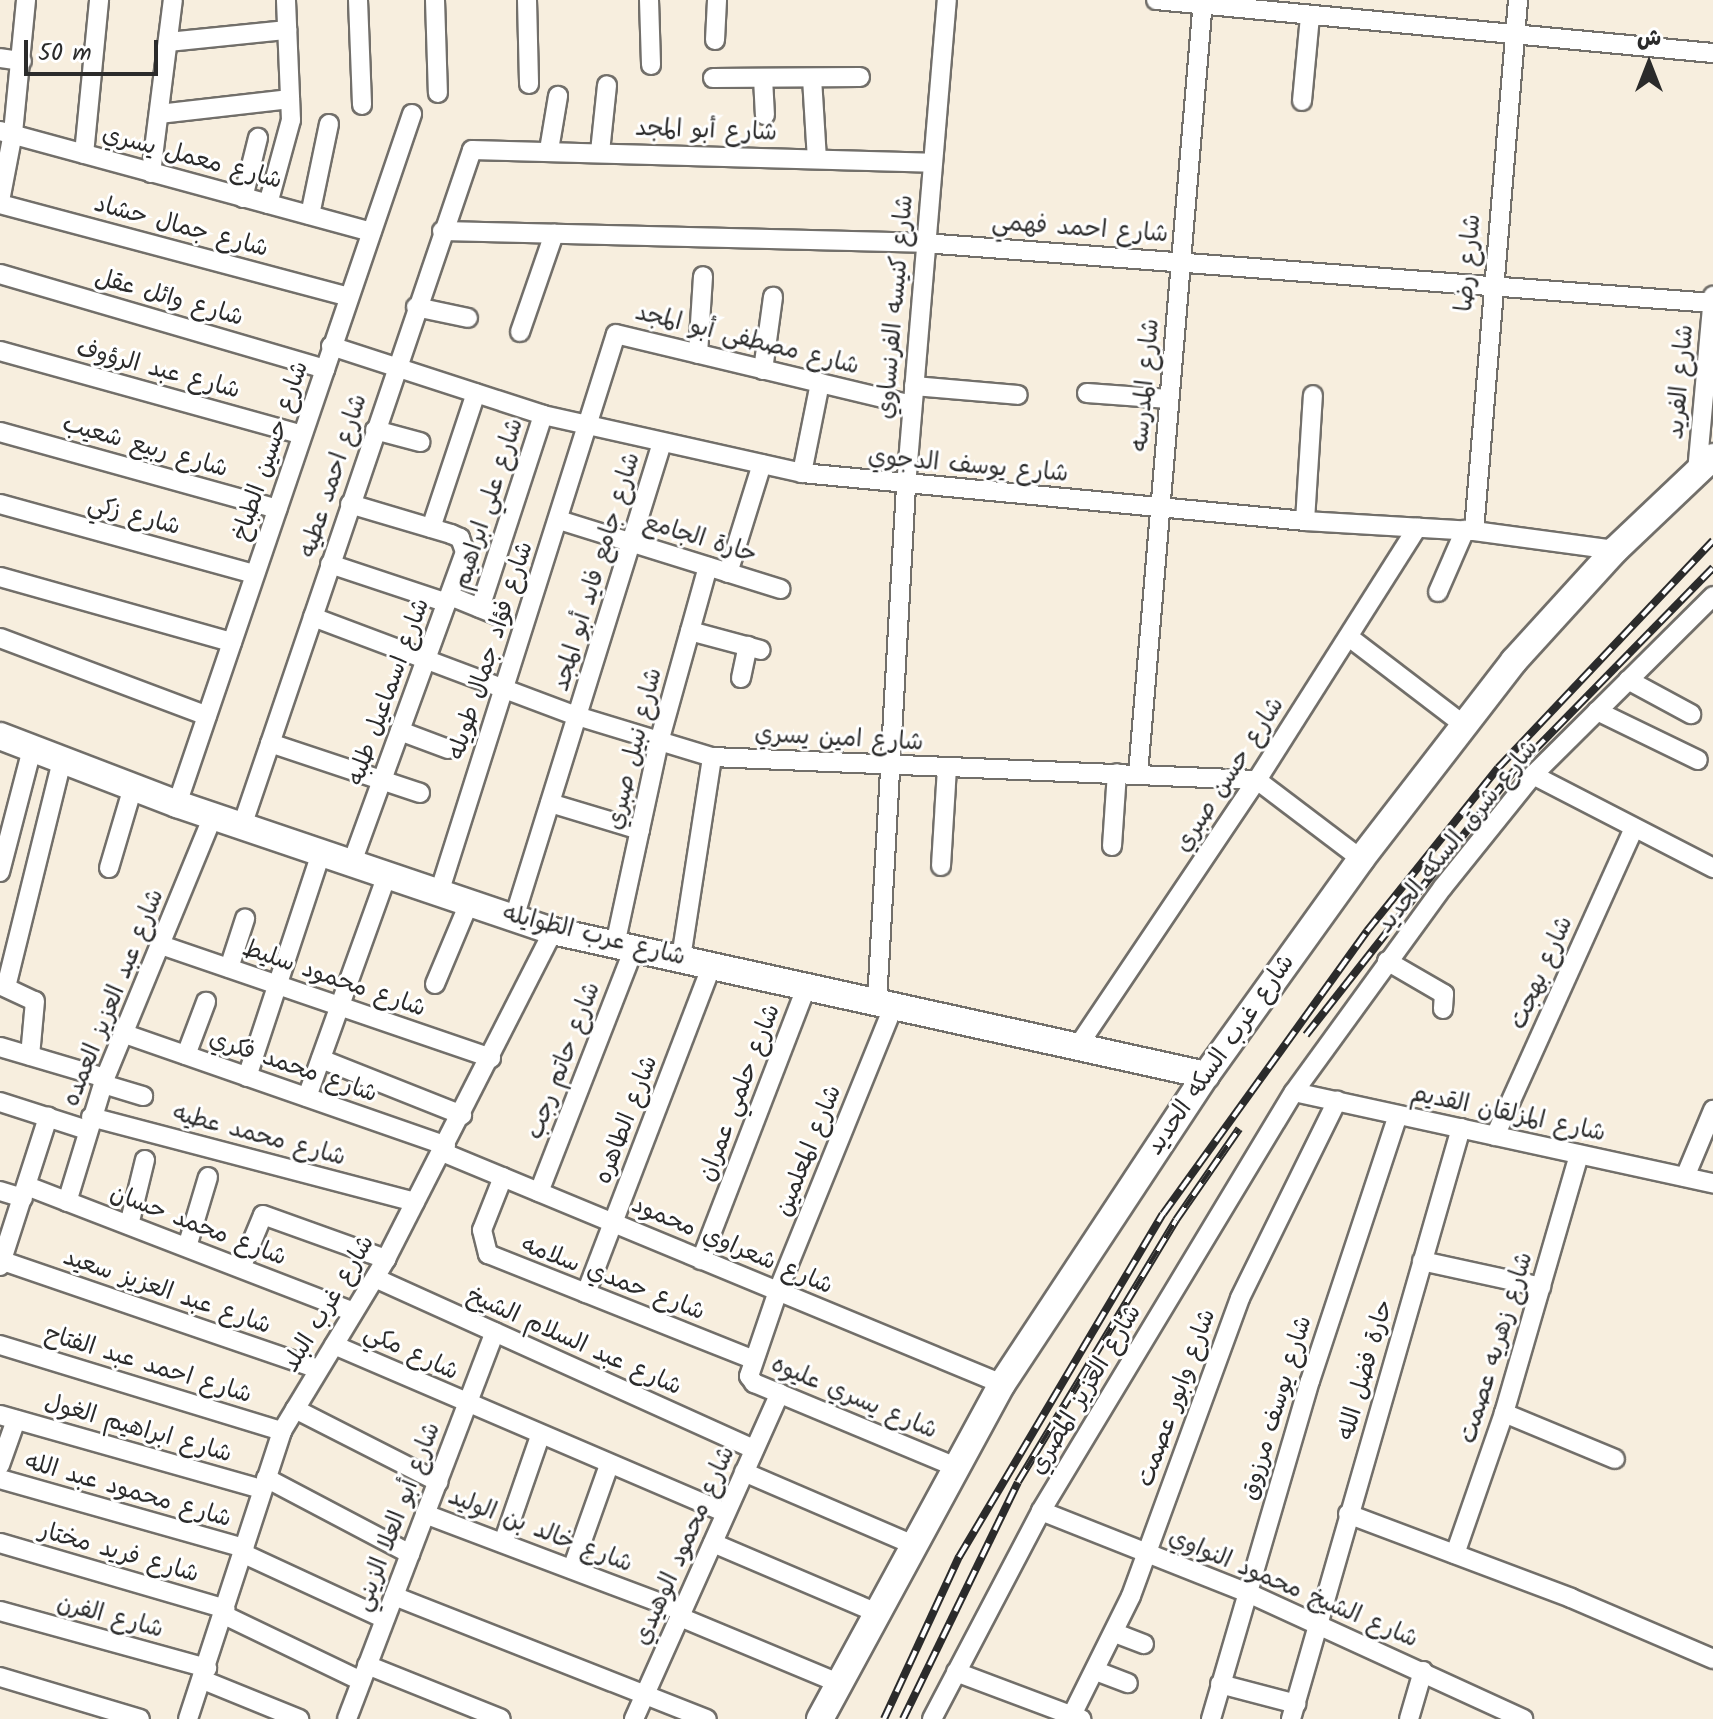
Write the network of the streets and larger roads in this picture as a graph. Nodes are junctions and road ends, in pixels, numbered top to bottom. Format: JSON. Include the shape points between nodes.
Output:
{"nodes":[{"id":1,"x":26,"y":0,"type":"edge"},
{"id":2,"x":99,"y":0,"type":"edge"},
{"id":3,"x":173,"y":0,"type":"edge"},
{"id":4,"x":286,"y":0,"type":"edge"},
{"id":5,"x":358,"y":0,"type":"edge"},
{"id":6,"x":435,"y":0,"type":"edge"},
{"id":7,"x":527,"y":0,"type":"edge"},
{"id":8,"x":649,"y":0,"type":"edge"},
{"id":9,"x":717,"y":0,"type":"edge"},
{"id":10,"x":947,"y":0,"type":"edge"},
{"id":11,"x":1156,"y":0,"type":"edge"},
{"id":12,"x":1518,"y":0,"type":"edge"},
{"id":13,"x":1202,"y":3,"type":"edge"},
{"id":14,"x":1315,"y":11,"type":"edge"},
{"id":15,"x":287,"y":30,"type":"junction"},
{"id":16,"x":1515,"y":34,"type":"junction"},
{"id":17,"x":715,"y":40,"type":"dead end"},
{"id":18,"x":168,"y":42,"type":"junction"},
{"id":19,"x":1713,"y":53,"type":"edge"},
{"id":20,"x":0,"y":58,"type":"edge"},
{"id":21,"x":22,"y":61,"type":"junction"},
{"id":22,"x":651,"y":65,"type":"dead end"},
{"id":23,"x":860,"y":77,"type":"dead end"},
{"id":24,"x":713,"y":78,"type":"dead end"},
{"id":25,"x":763,"y":78,"type":"junction"},
{"id":26,"x":812,"y":78,"type":"junction"},
{"id":27,"x":529,"y":84,"type":"dead end"},
{"id":28,"x":607,"y":85,"type":"dead end"},
{"id":29,"x":438,"y":93,"type":"dead end"},
{"id":30,"x":558,"y":96,"type":"dead end"},
{"id":31,"x":290,"y":99,"type":"junction"},
{"id":32,"x":1302,"y":101,"type":"dead end"},
{"id":33,"x":362,"y":105,"type":"dead end"},
{"id":34,"x":159,"y":114,"type":"junction"},
{"id":35,"x":412,"y":114,"type":"dead end"},
{"id":36,"x":765,"y":115,"type":"dead end"},
{"id":37,"x":329,"y":124,"type":"dead end"},
{"id":38,"x":7,"y":132,"type":"edge"},
{"id":39,"x":258,"y":138,"type":"dead end"},
{"id":40,"x":479,"y":148,"type":"joint"},
{"id":41,"x":549,"y":150,"type":"junction"},
{"id":42,"x":600,"y":152,"type":"junction"},
{"id":43,"x":84,"y":154,"type":"junction"},
{"id":44,"x":817,"y":159,"type":"junction"},
{"id":45,"x":932,"y":163,"type":"junction"},
{"id":46,"x":151,"y":173,"type":"junction"},
{"id":47,"x":243,"y":198,"type":"junction"},
{"id":48,"x":0,"y":203,"type":"edge"},
{"id":49,"x":268,"y":204,"type":"junction"},
{"id":50,"x":310,"y":215,"type":"junction"},
{"id":51,"x":442,"y":231,"type":"junction"},
{"id":52,"x":371,"y":232,"type":"junction"},
{"id":53,"x":554,"y":234,"type":"junction"},
{"id":54,"x":924,"y":243,"type":"junction"},
{"id":55,"x":1181,"y":259,"type":"junction"},
{"id":56,"x":0,"y":274,"type":"edge"},
{"id":57,"x":703,"y":276,"type":"dead end"},
{"id":58,"x":1490,"y":286,"type":"junction"},
{"id":59,"x":1713,"y":296,"type":"edge"},
{"id":60,"x":349,"y":297,"type":"junction"},
{"id":61,"x":773,"y":297,"type":"dead end"},
{"id":62,"x":1712,"y":303,"type":"edge"},
{"id":63,"x":416,"y":307,"type":"junction"},
{"id":64,"x":468,"y":318,"type":"dead end"},
{"id":65,"x":520,"y":332,"type":"dead end"},
{"id":66,"x":331,"y":346,"type":"junction"},
{"id":67,"x":0,"y":351,"type":"edge"},
{"id":68,"x":698,"y":354,"type":"junction"},
{"id":69,"x":395,"y":366,"type":"junction"},
{"id":70,"x":325,"y":369,"type":"junction"},
{"id":71,"x":763,"y":370,"type":"junction"},
{"id":72,"x":820,"y":383,"type":"junction"},
{"id":73,"x":476,"y":393,"type":"junction"},
{"id":74,"x":1087,"y":393,"type":"dead end"},
{"id":75,"x":1018,"y":395,"type":"dead end"},
{"id":76,"x":1313,"y":395,"type":"dead end"},
{"id":77,"x":913,"y":396,"type":"junction"},
{"id":78,"x":1169,"y":399,"type":"junction"},
{"id":79,"x":543,"y":415,"type":"junction"},
{"id":80,"x":589,"y":425,"type":"junction"},
{"id":81,"x":375,"y":430,"type":"junction"},
{"id":82,"x":0,"y":432,"type":"edge"},
{"id":83,"x":302,"y":435,"type":"junction"},
{"id":84,"x":420,"y":442,"type":"dead end"},
{"id":85,"x":662,"y":442,"type":"junction"},
{"id":86,"x":762,"y":464,"type":"junction"},
{"id":87,"x":1705,"y":465,"type":"edge"},
{"id":88,"x":802,"y":473,"type":"junction"},
{"id":89,"x":906,"y":486,"type":"junction"},
{"id":90,"x":0,"y":504,"type":"edge"},
{"id":91,"x":350,"y":504,"type":"junction"},
{"id":92,"x":1160,"y":506,"type":"junction"},
{"id":93,"x":277,"y":509,"type":"junction"},
{"id":94,"x":559,"y":520,"type":"junction"},
{"id":95,"x":1305,"y":521,"type":"junction"},
{"id":96,"x":431,"y":528,"type":"junction"},
{"id":97,"x":1417,"y":528,"type":"junction"},
{"id":98,"x":1469,"y":531,"type":"junction"},
{"id":99,"x":632,"y":543,"type":"junction"},
{"id":100,"x":1615,"y":550,"type":"junction"},
{"id":101,"x":330,"y":564,"type":"junction"},
{"id":102,"x":708,"y":567,"type":"junction"},
{"id":103,"x":728,"y":573,"type":"junction"},
{"id":104,"x":255,"y":574,"type":"junction"},
{"id":105,"x":0,"y":577,"type":"edge"},
{"id":106,"x":780,"y":589,"type":"dead end"},
{"id":107,"x":1438,"y":592,"type":"dead end"},
{"id":108,"x":1713,"y":596,"type":"edge"},
{"id":109,"x":449,"y":600,"type":"junction"},
{"id":110,"x":313,"y":617,"type":"junction"},
{"id":111,"x":690,"y":631,"type":"junction"},
{"id":112,"x":1349,"y":637,"type":"junction"},
{"id":113,"x":0,"y":638,"type":"edge"},
{"id":114,"x":232,"y":642,"type":"junction"},
{"id":115,"x":427,"y":659,"type":"junction"},
{"id":116,"x":741,"y":678,"type":"dead end"},
{"id":117,"x":1628,"y":680,"type":"junction"},
{"id":118,"x":503,"y":689,"type":"junction"},
{"id":119,"x":1597,"y":711,"type":"junction"},
{"id":120,"x":1691,"y":714,"type":"dead end"},
{"id":121,"x":207,"y":716,"type":"junction"},
{"id":122,"x":577,"y":716,"type":"junction"},
{"id":123,"x":1464,"y":725,"type":"junction"},
{"id":124,"x":400,"y":731,"type":"junction"},
{"id":125,"x":0,"y":736,"type":"edge"},
{"id":126,"x":659,"y":742,"type":"junction"},
{"id":127,"x":270,"y":743,"type":"junction"},
{"id":128,"x":32,"y":749,"type":"junction"},
{"id":129,"x":448,"y":749,"type":"dead end"},
{"id":130,"x":712,"y":757,"type":"junction"},
{"id":131,"x":62,"y":760,"type":"junction"},
{"id":132,"x":1698,"y":760,"type":"dead end"},
{"id":133,"x":890,"y":767,"type":"junction"},
{"id":134,"x":947,"y":769,"type":"junction"},
{"id":135,"x":1117,"y":773,"type":"junction"},
{"id":136,"x":1138,"y":774,"type":"junction"},
{"id":137,"x":1533,"y":775,"type":"junction"},
{"id":138,"x":382,"y":780,"type":"junction"},
{"id":139,"x":1257,"y":780,"type":"junction"},
{"id":140,"x":133,"y":787,"type":"junction"},
{"id":141,"x":420,"y":793,"type":"dead end"},
{"id":142,"x":550,"y":803,"type":"junction"},
{"id":143,"x":177,"y":804,"type":"junction"},
{"id":144,"x":213,"y":816,"type":"junction"},
{"id":145,"x":242,"y":826,"type":"junction"},
{"id":146,"x":640,"y":830,"type":"junction"},
{"id":147,"x":1633,"y":830,"type":"junction"},
{"id":148,"x":1112,"y":846,"type":"dead end"},
{"id":149,"x":321,"y":853,"type":"junction"},
{"id":150,"x":1361,"y":859,"type":"junction"},
{"id":151,"x":352,"y":863,"type":"junction"},
{"id":152,"x":941,"y":866,"type":"dead end"},
{"id":153,"x":109,"y":868,"type":"dead end"},
{"id":154,"x":1713,"y":868,"type":"edge"},
{"id":155,"x":0,"y":872,"type":"edge"},
{"id":156,"x":387,"y":875,"type":"junction"},
{"id":157,"x":439,"y":893,"type":"junction"},
{"id":158,"x":469,"y":903,"type":"junction"},
{"id":159,"x":514,"y":918,"type":"junction"},
{"id":160,"x":245,"y":919,"type":"dead end"},
{"id":161,"x":553,"y":931,"type":"junction"},
{"id":162,"x":161,"y":945,"type":"junction"},
{"id":163,"x":624,"y":946,"type":"junction"},
{"id":164,"x":681,"y":958,"type":"junction"},
{"id":165,"x":1387,"y":962,"type":"junction"},
{"id":166,"x":712,"y":965,"type":"junction"},
{"id":167,"x":229,"y":968,"type":"junction"},
{"id":168,"x":435,"y":984,"type":"dead end"},
{"id":169,"x":277,"y":985,"type":"junction"},
{"id":170,"x":3,"y":986,"type":"edge"},
{"id":171,"x":806,"y":988,"type":"junction"},
{"id":172,"x":206,"y":1002,"type":"dead end"},
{"id":173,"x":885,"y":1003,"type":"junction"},
{"id":174,"x":340,"y":1006,"type":"junction"},
{"id":175,"x":1443,"y":1009,"type":"dead end"},
{"id":176,"x":125,"y":1034,"type":"junction"},
{"id":177,"x":1078,"y":1046,"type":"junction"},
{"id":178,"x":0,"y":1047,"type":"edge"},
{"id":179,"x":186,"y":1055,"type":"junction"},
{"id":180,"x":30,"y":1056,"type":"junction"},
{"id":181,"x":491,"y":1058,"type":"junction"},
{"id":182,"x":321,"y":1059,"type":"junction"},
{"id":183,"x":1206,"y":1075,"type":"junction"},
{"id":184,"x":247,"y":1077,"type":"junction"},
{"id":185,"x":104,"y":1081,"type":"junction"},
{"id":186,"x":1294,"y":1092,"type":"junction"},
{"id":187,"x":143,"y":1096,"type":"dead end"},
{"id":188,"x":307,"y":1097,"type":"junction"},
{"id":189,"x":1337,"y":1101,"type":"junction"},
{"id":190,"x":0,"y":1102,"type":"edge"},
{"id":191,"x":1713,"y":1110,"type":"edge"},
{"id":192,"x":462,"y":1115,"type":"junction"},
{"id":193,"x":1398,"y":1115,"type":"junction"},
{"id":194,"x":48,"y":1117,"type":"junction"},
{"id":195,"x":89,"y":1123,"type":"junction"},
{"id":196,"x":1461,"y":1128,"type":"junction"},
{"id":197,"x":1495,"y":1136,"type":"junction"},
{"id":198,"x":444,"y":1149,"type":"junction"},
{"id":199,"x":1579,"y":1155,"type":"junction"},
{"id":200,"x":145,"y":1160,"type":"dead end"},
{"id":201,"x":208,"y":1177,"type":"dead end"},
{"id":202,"x":503,"y":1177,"type":"junction"},
{"id":203,"x":1685,"y":1177,"type":"junction"},
{"id":204,"x":1713,"y":1183,"type":"edge"},
{"id":205,"x":0,"y":1191,"type":"edge"},
{"id":206,"x":25,"y":1192,"type":"junction"},
{"id":207,"x":539,"y":1192,"type":"junction"},
{"id":208,"x":67,"y":1202,"type":"junction"},
{"id":209,"x":415,"y":1202,"type":"junction"},
{"id":210,"x":613,"y":1223,"type":"junction"},
{"id":211,"x":129,"y":1225,"type":"junction"},
{"id":212,"x":187,"y":1247,"type":"junction"},
{"id":213,"x":386,"y":1259,"type":"junction"},
{"id":214,"x":701,"y":1260,"type":"junction"},
{"id":215,"x":1422,"y":1261,"type":"junction"},
{"id":216,"x":1,"y":1262,"type":"edge"},
{"id":217,"x":241,"y":1268,"type":"junction"},
{"id":218,"x":1494,"y":1277,"type":"junction"},
{"id":219,"x":375,"y":1278,"type":"junction"},
{"id":220,"x":1541,"y":1287,"type":"junction"},
{"id":221,"x":778,"y":1291,"type":"junction"},
{"id":222,"x":586,"y":1293,"type":"junction"},
{"id":223,"x":1489,"y":1296,"type":"dead end"},
{"id":224,"x":353,"y":1312,"type":"junction"},
{"id":225,"x":495,"y":1332,"type":"junction"},
{"id":226,"x":0,"y":1345,"type":"edge"},
{"id":227,"x":334,"y":1345,"type":"junction"},
{"id":228,"x":754,"y":1360,"type":"junction"},
{"id":229,"x":319,"y":1369,"type":"junction"},
{"id":230,"x":1002,"y":1384,"type":"junction"},
{"id":231,"x":780,"y":1393,"type":"junction"},
{"id":232,"x":467,"y":1406,"type":"junction"},
{"id":233,"x":295,"y":1409,"type":"junction"},
{"id":234,"x":1504,"y":1413,"type":"junction"},
{"id":235,"x":8,"y":1417,"type":"edge"},
{"id":236,"x":282,"y":1431,"type":"junction"},
{"id":237,"x":540,"y":1436,"type":"junction"},
{"id":238,"x":754,"y":1449,"type":"junction"},
{"id":239,"x":1615,"y":1459,"type":"dead end"},
{"id":240,"x":0,"y":1465,"type":"edge"},
{"id":241,"x":609,"y":1465,"type":"junction"},
{"id":242,"x":958,"y":1468,"type":"junction"},
{"id":243,"x":744,"y":1472,"type":"junction"},
{"id":244,"x":0,"y":1479,"type":"edge"},
{"id":245,"x":438,"y":1482,"type":"junction"},
{"id":246,"x":264,"y":1483,"type":"junction"},
{"id":247,"x":1041,"y":1511,"type":"junction"},
{"id":248,"x":726,"y":1513,"type":"junction"},
{"id":249,"x":425,"y":1514,"type":"junction"},
{"id":250,"x":1348,"y":1514,"type":"junction"},
{"id":251,"x":0,"y":1543,"type":"edge"},
{"id":252,"x":503,"y":1543,"type":"junction"},
{"id":253,"x":713,"y":1543,"type":"junction"},
{"id":254,"x":911,"y":1544,"type":"junction"},
{"id":255,"x":243,"y":1550,"type":"junction"},
{"id":256,"x":1147,"y":1553,"type":"junction"},
{"id":257,"x":410,"y":1554,"type":"junction"},
{"id":258,"x":1455,"y":1554,"type":"junction"},
{"id":259,"x":572,"y":1569,"type":"junction"},
{"id":260,"x":1246,"y":1592,"type":"junction"},
{"id":261,"x":394,"y":1596,"type":"junction"},
{"id":262,"x":0,"y":1611,"type":"edge"},
{"id":263,"x":225,"y":1612,"type":"junction"},
{"id":264,"x":875,"y":1612,"type":"junction"},
{"id":265,"x":681,"y":1614,"type":"junction"},
{"id":266,"x":385,"y":1619,"type":"junction"},
{"id":267,"x":1318,"y":1625,"type":"junction"},
{"id":268,"x":1115,"y":1633,"type":"junction"},
{"id":269,"x":1144,"y":1644,"type":"dead end"},
{"id":270,"x":1713,"y":1659,"type":"edge"},
{"id":271,"x":1096,"y":1671,"type":"junction"},
{"id":272,"x":1423,"y":1671,"type":"junction"},
{"id":273,"x":956,"y":1672,"type":"junction"},
{"id":274,"x":364,"y":1673,"type":"junction"},
{"id":275,"x":205,"y":1674,"type":"junction"},
{"id":276,"x":0,"y":1677,"type":"edge"},
{"id":277,"x":836,"y":1682,"type":"junction"},
{"id":278,"x":1128,"y":1683,"type":"dead end"},
{"id":279,"x":1220,"y":1684,"type":"junction"},
{"id":280,"x":645,"y":1694,"type":"junction"},
{"id":281,"x":1294,"y":1711,"type":"edge"},
{"id":282,"x":1498,"y":1713,"type":"edge"},
{"id":283,"x":1074,"y":1718,"type":"edge"},
{"id":284,"x":140,"y":1719,"type":"edge"},
{"id":285,"x":188,"y":1719,"type":"edge"},
{"id":286,"x":299,"y":1719,"type":"edge"},
{"id":287,"x":347,"y":1719,"type":"edge"},
{"id":288,"x":501,"y":1719,"type":"edge"},
{"id":289,"x":634,"y":1719,"type":"edge"},
{"id":290,"x":707,"y":1719,"type":"edge"},
{"id":291,"x":820,"y":1719,"type":"edge"},
{"id":292,"x":932,"y":1719,"type":"edge"},
{"id":293,"x":1211,"y":1719,"type":"edge"},
{"id":294,"x":1409,"y":1719,"type":"edge"},
{"id":295,"x":1523,"y":1719,"type":"edge"}],
"edges":[{"from":1,"to":21,"type":"street"},
{"from":2,"to":43,"type":"street"},
{"from":3,"to":18,"type":"street"},
{"from":4,"to":15,"type":"street"},
{"from":5,"to":33,"type":"street"},
{"from":6,"to":29,"type":"street"},
{"from":7,"to":27,"type":"street"},
{"from":8,"to":22,"type":"street"},
{"from":9,"to":17,"type":"street"},
{"from":10,"to":45,"type":"street","name":"شارع كنيسه الفرنساوي"},
{"from":11,"to":13,"type":"street"},
{"from":12,"to":16,"type":"street","name":"شارع رضا"},
{"from":13,"to":14,"type":"street"},
{"from":13,"to":55,"type":"street","name":"شارع المدرسه"},
{"from":14,"to":16,"type":"street"},
{"from":14,"to":32,"type":"street"},
{"from":15,"to":18,"type":"street"},
{"from":15,"to":31,"type":"street"},
{"from":16,"to":19,"type":"street"},
{"from":16,"to":58,"type":"street","name":"شارع رضا"},
{"from":18,"to":34,"type":"street"},
{"from":20,"to":21,"type":"street"},
{"from":21,"to":38,"type":"street"},
{"from":23,"to":26,"type":"street"},
{"from":24,"to":25,"type":"street"},
{"from":25,"to":26,"type":"street"},
{"from":25,"to":36,"type":"street"},
{"from":26,"to":44,"type":"street"},
{"from":28,"to":42,"type":"street"},
{"from":30,"to":41,"type":"street"},
{"from":31,"to":34,"type":"street"},
{"from":31,"to":49,"type":"street","via":[[290,131]]},
{"from":34,"to":46,"type":"street"},
{"from":35,"to":52,"type":"street","name":"شارع حسين الطباخ"},
{"from":37,"to":50,"type":"street"},
{"from":38,"to":43,"type":"street","name":"شارع معمل يسري"},
{"from":38,"to":48,"type":"street"},
{"from":39,"to":47,"type":"street"},
{"from":40,"to":41,"type":"street","name":"شارع أبو المجد"},
{"from":40,"to":51,"type":"street","name":"شارع احمد عطيه","via":[[469,153]]},
{"from":41,"to":42,"type":"street","name":"شارع أبو المجد"},
{"from":42,"to":44,"type":"street","name":"شارع أبو المجد"},
{"from":43,"to":46,"type":"street","name":"شارع معمل يسري"},
{"from":44,"to":45,"type":"street","name":"شارع أبو المجد"},
{"from":45,"to":54,"type":"street","name":"شارع كنيسه الفرنساوي"},
{"from":46,"to":47,"type":"street","name":"شارع معمل يسري"},
{"from":47,"to":49,"type":"street","name":"شارع معمل يسري"},
{"from":48,"to":60,"type":"street","name":"شارع جمال حشاد"},
{"from":49,"to":50,"type":"street","name":"شارع معمل يسري"},
{"from":50,"to":52,"type":"street","name":"شارع معمل يسري"},
{"from":51,"to":53,"type":"street","name":"شارع احمد فهمي"},
{"from":51,"to":63,"type":"street","name":"شارع احمد عطيه"},
{"from":52,"to":60,"type":"street","name":"شارع حسين الطباخ"},
{"from":53,"to":54,"type":"street","name":"شارع احمد فهمي"},
{"from":53,"to":65,"type":"street"},
{"from":54,"to":55,"type":"street","name":"شارع احمد فهمي"},
{"from":54,"to":77,"type":"street","name":"شارع كنيسه الفرنساوي"},
{"from":55,"to":58,"type":"street","name":"شارع احمد فهمي"},
{"from":55,"to":78,"type":"street","name":"شارع المدرسه"},
{"from":56,"to":70,"type":"street","name":"شارع وائل عقل"},
{"from":57,"to":68,"type":"street"},
{"from":58,"to":62,"type":"street","name":"شارع احمد فهمي"},
{"from":58,"to":98,"type":"street","name":"شارع رضا"},
{"from":59,"to":62,"type":"street","name":"شارع الفريد"},
{"from":60,"to":66,"type":"street","name":"شارع حسين الطباخ"},
{"from":61,"to":71,"type":"street"},
{"from":62,"to":87,"type":"street","name":"شارع الفريد"},
{"from":63,"to":64,"type":"street"},
{"from":63,"to":69,"type":"street","name":"شارع احمد عطيه"},
{"from":66,"to":69,"type":"street","name":"شارع يوسف الدجوي"},
{"from":66,"to":70,"type":"street","name":"شارع حسين الطباخ"},
{"from":67,"to":83,"type":"street","name":"شارع عبد الرؤوف"},
{"from":68,"to":71,"type":"street","name":"شارع مصطفى أبو المجد"},
{"from":68,"to":80,"type":"street","name":"شارع مصطفى أبو المجد","via":[[616,334]]},
{"from":69,"to":73,"type":"street","name":"شارع يوسف الدجوي"},
{"from":69,"to":81,"type":"street","name":"شارع احمد عطيه"},
{"from":70,"to":83,"type":"street","name":"شارع حسين الطباخ"},
{"from":71,"to":72,"type":"street","name":"شارع مصطفى أبو المجد"},
{"from":72,"to":77,"type":"street","name":"شارع مصطفى أبو المجد"},
{"from":72,"to":88,"type":"street"},
{"from":73,"to":79,"type":"street","name":"شارع يوسف الدجوي"},
{"from":73,"to":96,"type":"street"},
{"from":74,"to":78,"type":"street"},
{"from":75,"to":77,"type":"street","name":"شارع مصطفى أبو المجد"},
{"from":76,"to":95,"type":"street"},
{"from":77,"to":89,"type":"street","name":"شارع كنيسه الفرنساوي"},
{"from":78,"to":92,"type":"street","name":"شارع المدرسه"},
{"from":79,"to":80,"type":"street","name":"شارع يوسف الدجوي"},
{"from":79,"to":109,"type":"street","name":"شارع علي ابراهيم","via":[[489,612]]},
{"from":80,"to":85,"type":"street","name":"شارع يوسف الدجوي"},
{"from":80,"to":94,"type":"street","name":"شارع فؤاد جمال طويله"},
{"from":81,"to":84,"type":"street"},
{"from":81,"to":91,"type":"street","name":"شارع احمد عطيه"},
{"from":82,"to":93,"type":"street","name":"شارع ربيع شعيب"},
{"from":83,"to":93,"type":"street","name":"شارع حسين الطباخ"},
{"from":85,"to":86,"type":"street","name":"شارع يوسف الدجوي"},
{"from":85,"to":99,"type":"street","name":"شارع جامع فايد أبو المجد"},
{"from":86,"to":88,"type":"street","name":"شارع يوسف الدجوي"},
{"from":86,"to":103,"type":"street"},
{"from":87,"to":100,"type":"street","name":"شارع غرب السكه الحديد"},
{"from":88,"to":89,"type":"street","name":"شارع يوسف الدجوي"},
{"from":89,"to":92,"type":"street","name":"شارع يوسف الدجوي"},
{"from":89,"to":133,"type":"street","name":"شارع كنيسه الفرنساوي"},
{"from":90,"to":104,"type":"street","name":"شارع زكي"},
{"from":91,"to":96,"type":"street"},
{"from":91,"to":101,"type":"street","name":"شارع احمد عطيه"},
{"from":92,"to":95,"type":"street","name":"شارع يوسف الدجوي"},
{"from":92,"to":136,"type":"street","name":"شارع المدرسه"},
{"from":93,"to":104,"type":"street","name":"شارع حسين الطباخ"},
{"from":94,"to":99,"type":"street","name":"حارة الجامع"},
{"from":94,"to":118,"type":"street","name":"شارع فؤاد جمال طويله"},
{"from":95,"to":97,"type":"street","name":"شارع يوسف الدجوي"},
{"from":96,"to":109,"type":"street","name":"شارع اسماعيل طلبه","via":[[460,538],[465,552]]},
{"from":97,"to":98,"type":"street","name":"شارع يوسف الدجوي"},
{"from":97,"to":112,"type":"street","name":"شارع حسن صبري"},
{"from":98,"to":100,"type":"street","name":"شارع يوسف الدجوي"},
{"from":98,"to":107,"type":"street","name":"شارع رضا"},
{"from":99,"to":102,"type":"street","name":"حارة الجامع"},
{"from":99,"to":122,"type":"street","name":"شارع جامع فايد أبو المجد"},
{"from":100,"to":123,"type":"street","name":"شارع غرب السكه الحديد"},
{"from":101,"to":109,"type":"street","name":"شارع علي ابراهيم"},
{"from":101,"to":110,"type":"street","name":"شارع احمد عطيه"},
{"from":102,"to":103,"type":"street","name":"حارة الجامع"},
{"from":102,"to":111,"type":"street","name":"شارع نبيل صبري"},
{"from":103,"to":106,"type":"street","name":"حارة الجامع"},
{"from":104,"to":114,"type":"street","name":"شارع حسين الطباخ"},
{"from":105,"to":114,"type":"street"},
{"from":108,"to":117,"type":"street","name":"شارع شرق السكه الحديد"},
{"from":109,"to":115,"type":"street","name":"شارع اسماعيل طلبه"},
{"from":110,"to":115,"type":"street","name":"شارع امين يسري"},
{"from":110,"to":127,"type":"street","name":"شارع احمد عطيه"},
{"from":111,"to":116,"type":"street","via":[[754,648]]},
{"from":111,"to":126,"type":"street","name":"شارع نبيل صبري"},
{"from":112,"to":123,"type":"street"},
{"from":112,"to":139,"type":"street","name":"شارع حسن صبري"},
{"from":113,"to":121,"type":"street"},
{"from":114,"to":121,"type":"street","name":"شارع حسين الطباخ"},
{"from":115,"to":118,"type":"street","name":"شارع امين يسري"},
{"from":115,"to":124,"type":"street","name":"شارع اسماعيل طلبه"},
{"from":117,"to":119,"type":"street","name":"شارع شرق السكه الحديد"},
{"from":117,"to":120,"type":"street"},
{"from":118,"to":122,"type":"street","name":"شارع امين يسري"},
{"from":118,"to":157,"type":"street","name":"شارع فؤاد جمال طويله"},
{"from":119,"to":132,"type":"street"},
{"from":119,"to":137,"type":"street","name":"شارع شرق السكه الحديد"},
{"from":121,"to":143,"type":"street","name":"شارع حسين الطباخ"},
{"from":122,"to":126,"type":"street","name":"شارع امين يسري"},
{"from":122,"to":142,"type":"street","name":"شارع جامع فايد أبو المجد"},
{"from":123,"to":150,"type":"street","name":"شارع غرب السكه الحديد"},
{"from":124,"to":129,"type":"street"},
{"from":124,"to":138,"type":"street","name":"شارع اسماعيل طلبه"},
{"from":125,"to":128,"type":"street","name":"شارع عرب الطوايله"},
{"from":126,"to":130,"type":"street","name":"شارع امين يسري"},
{"from":126,"to":146,"type":"street","name":"شارع نبيل صبري"},
{"from":127,"to":138,"type":"street"},
{"from":127,"to":145,"type":"street","name":"شارع احمد عطيه"},
{"from":128,"to":131,"type":"street","name":"شارع عرب الطوايله"},
{"from":128,"to":155,"type":"street"},
{"from":130,"to":133,"type":"street","name":"شارع امين يسري"},
{"from":130,"to":164,"type":"street"},
{"from":131,"to":140,"type":"street","name":"شارع عرب الطوايله"},
{"from":131,"to":170,"type":"street"},
{"from":133,"to":134,"type":"street","name":"شارع امين يسري"},
{"from":133,"to":173,"type":"street","name":"شارع كنيسه الفرنساوي"},
{"from":134,"to":135,"type":"street","name":"شارع امين يسري"},
{"from":134,"to":152,"type":"street"},
{"from":135,"to":136,"type":"street","name":"شارع امين يسري"},
{"from":135,"to":148,"type":"street"},
{"from":136,"to":139,"type":"street","name":"شارع امين يسري"},
{"from":137,"to":147,"type":"street"},
{"from":137,"to":165,"type":"street","name":"شارع شرق السكه الحديد"},
{"from":138,"to":141,"type":"street"},
{"from":138,"to":151,"type":"street","name":"شارع اسماعيل طلبه"},
{"from":139,"to":150,"type":"street"},
{"from":139,"to":177,"type":"street","name":"شارع حسن صبري"},
{"from":140,"to":143,"type":"street","name":"شارع عرب الطوايله"},
{"from":140,"to":153,"type":"street"},
{"from":142,"to":146,"type":"street"},
{"from":142,"to":159,"type":"street","name":"شارع جامع فايد أبو المجد"},
{"from":143,"to":144,"type":"street","name":"شارع عرب الطوايله"},
{"from":144,"to":145,"type":"street","name":"شارع عرب الطوايله"},
{"from":144,"to":162,"type":"street","name":"شارع عبد العزيز العمده"},
{"from":145,"to":149,"type":"street","name":"شارع عرب الطوايله"},
{"from":146,"to":163,"type":"street","name":"شارع نبيل صبري"},
{"from":147,"to":154,"type":"street"},
{"from":147,"to":197,"type":"street","name":"شارع بهجت"},
{"from":149,"to":151,"type":"street","name":"شارع عرب الطوايله"},
{"from":149,"to":169,"type":"street"},
{"from":150,"to":183,"type":"street","name":"شارع غرب السكه الحديد"},
{"from":151,"to":156,"type":"street","name":"شارع عرب الطوايله"},
{"from":156,"to":157,"type":"street","name":"شارع عرب الطوايله"},
{"from":156,"to":174,"type":"street"},
{"from":157,"to":158,"type":"street","name":"شارع عرب الطوايله"},
{"from":158,"to":159,"type":"street","name":"شارع عرب الطوايله"},
{"from":158,"to":168,"type":"street"},
{"from":159,"to":161,"type":"street","name":"شارع عرب الطوايله"},
{"from":160,"to":167,"type":"street"},
{"from":161,"to":163,"type":"street","name":"شارع عرب الطوايله"},
{"from":161,"to":181,"type":"street","name":"شارع غرب البلد"},
{"from":162,"to":167,"type":"street","name":"شارع محمود سليط"},
{"from":162,"to":176,"type":"street","name":"شارع عبد العزيز العمده"},
{"from":163,"to":164,"type":"street","name":"شارع عرب الطوايله"},
{"from":163,"to":207,"type":"street","name":"شارع حاتم رجب"},
{"from":164,"to":166,"type":"street","name":"شارع عرب الطوايله"},
{"from":165,"to":175,"type":"street","via":[[1444,994]]},
{"from":165,"to":186,"type":"street","name":"شارع شرق السكه الحديد"},
{"from":166,"to":171,"type":"street","name":"شارع عرب الطوايله"},
{"from":166,"to":210,"type":"street","name":"شارع الطاهره"},
{"from":167,"to":169,"type":"street","name":"شارع محمود سليط"},
{"from":169,"to":174,"type":"street","name":"شارع محمود سليط"},
{"from":169,"to":184,"type":"street"},
{"from":170,"to":180,"type":"street","via":[[35,1001]]},
{"from":171,"to":173,"type":"street","name":"شارع عرب الطوايله"},
{"from":171,"to":214,"type":"street","name":"شارع حلمي عمران"},
{"from":172,"to":179,"type":"street"},
{"from":173,"to":177,"type":"street","name":"شارع عرب الطوايله"},
{"from":173,"to":221,"type":"street","name":"شارع المعلمين"},
{"from":174,"to":181,"type":"street","name":"شارع محمود سليط"},
{"from":174,"to":182,"type":"street"},
{"from":176,"to":179,"type":"street","name":"شارع محمد فكري"},
{"from":176,"to":185,"type":"street","name":"شارع عبد العزيز العمده"},
{"from":177,"to":183,"type":"street","name":"شارع عرب الطوايله"},
{"from":178,"to":180,"type":"street"},
{"from":179,"to":184,"type":"street","name":"شارع محمد فكري"},
{"from":180,"to":185,"type":"street"},
{"from":181,"to":192,"type":"street","name":"شارع غرب البلد"},
{"from":182,"to":188,"type":"street"},
{"from":182,"to":192,"type":"street"},
{"from":183,"to":230,"type":"street","name":"شارع غرب السكه الحديد"},
{"from":184,"to":188,"type":"street","name":"شارع محمد فكري"},
{"from":185,"to":187,"type":"street"},
{"from":185,"to":195,"type":"street","name":"شارع عبد العزيز العمده"},
{"from":186,"to":189,"type":"street","name":"شارع المزلقان القديم"},
{"from":186,"to":247,"type":"street","name":"شارع العزيز المصري"},
{"from":188,"to":198,"type":"street","name":"شارع محمد فكري"},
{"from":189,"to":193,"type":"street","name":"شارع المزلقان القديم"},
{"from":189,"to":256,"type":"street","name":"شارع وابور عصمت","via":[[1240,1298]]},
{"from":190,"to":194,"type":"street","name":"شارع محمد عطيه"},
{"from":191,"to":203,"type":"street"},
{"from":192,"to":198,"type":"street","name":"شارع غرب البلد"},
{"from":193,"to":196,"type":"street","name":"شارع المزلقان القديم"},
{"from":193,"to":260,"type":"street","name":"شارع يوسف مرزوق"},
{"from":194,"to":195,"type":"street","name":"شارع محمد عطيه"},
{"from":194,"to":206,"type":"street"},
{"from":195,"to":208,"type":"street","name":"شارع عبد العزيز العمده"},
{"from":195,"to":209,"type":"street","name":"شارع محمد عطيه"},
{"from":196,"to":197,"type":"street","name":"شارع المزلقان القديم"},
{"from":196,"to":215,"type":"street","name":"حارة فضل الله"},
{"from":197,"to":199,"type":"street","name":"شارع المزلقان القديم"},
{"from":198,"to":202,"type":"street","name":"شارع شعراوي محمود"},
{"from":198,"to":209,"type":"street","name":"شارع غرب البلد"},
{"from":199,"to":203,"type":"street","name":"شارع المزلقان القديم"},
{"from":199,"to":220,"type":"street","name":"شارع زهريه عصمت"},
{"from":200,"to":211,"type":"street"},
{"from":201,"to":212,"type":"street"},
{"from":202,"to":207,"type":"street","name":"شارع شعراوي محمود"},
{"from":202,"to":222,"type":"street","name":"شارع حمدي سلامه","via":[[482,1230],[488,1254]]},
{"from":203,"to":204,"type":"street","name":"شارع المزلقان القديم"},
{"from":205,"to":206,"type":"street","name":"شارع محمد حسان"},
{"from":206,"to":208,"type":"street","name":"شارع محمد حسان"},
{"from":206,"to":216,"type":"street"},
{"from":207,"to":210,"type":"street","name":"شارع شعراوي محمود"},
{"from":208,"to":211,"type":"street","name":"شارع محمد حسان"},
{"from":209,"to":213,"type":"street","name":"شارع غرب البلد"},
{"from":210,"to":214,"type":"street","name":"شارع شعراوي محمود"},
{"from":210,"to":222,"type":"street","name":"شارع الطاهره"},
{"from":211,"to":212,"type":"street","name":"شارع محمد حسان"},
{"from":212,"to":217,"type":"street","name":"شارع محمد حسان"},
{"from":213,"to":217,"type":"street","via":[[263,1215]]},
{"from":213,"to":219,"type":"street","name":"شارع غرب البلد"},
{"from":214,"to":221,"type":"street","name":"شارع شعراوي محمود"},
{"from":215,"to":218,"type":"street"},
{"from":215,"to":250,"type":"street","name":"حارة فضل الله"},
{"from":216,"to":229,"type":"street","name":"شارع عبد العزيز سعيد"},
{"from":217,"to":224,"type":"street","name":"شارع محمد حسان"},
{"from":218,"to":220,"type":"street"},
{"from":218,"to":223,"type":"street"},
{"from":219,"to":224,"type":"street","name":"شارع غرب البلد"},
{"from":219,"to":225,"type":"street","name":"شارع عبد السلام الشيخ"},
{"from":220,"to":234,"type":"street","name":"شارع زهريه عصمت"},
{"from":221,"to":228,"type":"street","name":"شارع المعلمين"},
{"from":221,"to":230,"type":"street","name":"شارع شعراوي محمود"},
{"from":222,"to":228,"type":"street","name":"شارع حمدي سلامه"},
{"from":224,"to":227,"type":"street","name":"شارع غرب البلد"},
{"from":225,"to":232,"type":"street","name":"شارع أبو العلا الزيني"},
{"from":225,"to":238,"type":"street","name":"شارع عبد السلام الشيخ"},
{"from":226,"to":236,"type":"street","name":"شارع احمد عبد الفتاح"},
{"from":227,"to":229,"type":"street","name":"شارع غرب البلد"},
{"from":227,"to":232,"type":"street","name":"شارع مكي"},
{"from":228,"to":231,"type":"street","name":"شارع يسري عليوه","via":[[752,1381]]},
{"from":229,"to":233,"type":"street","name":"شارع غرب البلد"},
{"from":230,"to":242,"type":"street","name":"شارع غرب السكه الحديد"},
{"from":231,"to":238,"type":"street","name":"شارع محمود الوهيدي"},
{"from":231,"to":242,"type":"street","name":"شارع يسري عليوه"},
{"from":232,"to":237,"type":"street","name":"شارع مكي"},
{"from":232,"to":245,"type":"street","name":"شارع أبو العلا الزيني"},
{"from":233,"to":236,"type":"street","name":"شارع غرب البلد"},
{"from":233,"to":245,"type":"street"},
{"from":234,"to":239,"type":"street"},
{"from":234,"to":258,"type":"street","name":"شارع زهريه عصمت"},
{"from":235,"to":240,"type":"street"},
{"from":235,"to":246,"type":"street","name":"شارع ابراهيم الغول"},
{"from":236,"to":246,"type":"street","name":"شارع غرب البلد"},
{"from":237,"to":241,"type":"street","name":"شارع مكي"},
{"from":237,"to":252,"type":"street"},
{"from":238,"to":243,"type":"street","name":"شارع محمود الوهيدي"},
{"from":241,"to":248,"type":"street","name":"شارع مكي"},
{"from":241,"to":259,"type":"street"},
{"from":242,"to":254,"type":"street","name":"شارع غرب السكه الحديد"},
{"from":243,"to":248,"type":"street","name":"شارع محمود الوهيدي"},
{"from":243,"to":254,"type":"street"},
{"from":244,"to":255,"type":"street","name":"شارع محمود عبد الله"},
{"from":245,"to":249,"type":"street","name":"شارع أبو العلا الزيني"},
{"from":246,"to":255,"type":"street","name":"شارع غرب البلد"},
{"from":246,"to":257,"type":"street","name":"شارع ابراهيم الغول"},
{"from":247,"to":256,"type":"street","name":"شارع الشيخ محمود النواوي"},
{"from":247,"to":273,"type":"street","name":"شارع العزيز المصري"},
{"from":248,"to":253,"type":"street","name":"شارع محمود الوهيدي"},
{"from":249,"to":252,"type":"street","name":"شارع خالد بن الوليد"},
{"from":249,"to":257,"type":"street","name":"شارع أبو العلا الزيني"},
{"from":250,"to":258,"type":"street"},
{"from":250,"to":267,"type":"street","name":"حارة فضل الله"},
{"from":251,"to":263,"type":"street","name":"شارع فريد مختار"},
{"from":252,"to":259,"type":"street","name":"شارع خالد بن الوليد"},
{"from":253,"to":264,"type":"street"},
{"from":253,"to":265,"type":"street","name":"شارع محمود الوهيدي"},
{"from":254,"to":264,"type":"street","name":"شارع غرب السكه الحديد"},
{"from":255,"to":263,"type":"street","name":"شارع غرب البلد"},
{"from":255,"to":266,"type":"street","name":"شارع محمود عبد الله"},
{"from":256,"to":260,"type":"street","name":"شارع الشيخ محمود النواوي"},
{"from":256,"to":268,"type":"street","name":"شارع وابور عصمت"},
{"from":257,"to":261,"type":"street","name":"شارع أبو العلا الزيني"},
{"from":258,"to":270,"type":"street"},
{"from":259,"to":265,"type":"street","name":"شارع خالد بن الوليد"},
{"from":260,"to":267,"type":"street","name":"شارع الشيخ محمود النواوي"},
{"from":260,"to":279,"type":"street","name":"شارع يوسف مرزوق"},
{"from":261,"to":266,"type":"street","name":"شارع أبو العلا الزيني"},
{"from":261,"to":280,"type":"street"},
{"from":262,"to":275,"type":"street","name":"شارع الفرن"},
{"from":263,"to":274,"type":"street","name":"شارع فريد مختار"},
{"from":263,"to":275,"type":"street","name":"شارع غرب البلد"},
{"from":264,"to":277,"type":"street","name":"شارع غرب السكه الحديد"},
{"from":265,"to":277,"type":"street","name":"شارع خالد بن الوليد"},
{"from":265,"to":280,"type":"street","name":"شارع محمود الوهيدي"},
{"from":266,"to":274,"type":"street","name":"شارع أبو العلا الزيني"},
{"from":267,"to":272,"type":"street","name":"شارع الشيخ محمود النواوي"},
{"from":267,"to":281,"type":"street","name":"حارة فضل الله"},
{"from":268,"to":269,"type":"street"},
{"from":268,"to":271,"type":"street","name":"شارع وابور عصمت"},
{"from":271,"to":278,"type":"street"},
{"from":271,"to":283,"type":"street","name":"شارع وابور عصمت"},
{"from":272,"to":282,"type":"street","name":"شارع الشيخ محمود النواوي"},
{"from":272,"to":294,"type":"street"},
{"from":273,"to":283,"type":"street"},
{"from":273,"to":292,"type":"street","name":"شارع العزيز المصري"},
{"from":274,"to":287,"type":"street","name":"شارع أبو العلا الزيني"},
{"from":274,"to":288,"type":"street","name":"شارع فريد مختار"},
{"from":275,"to":285,"type":"street","name":"شارع غرب البلد"},
{"from":275,"to":286,"type":"street","name":"شارع الفرن"},
{"from":276,"to":284,"type":"street"},
{"from":277,"to":291,"type":"street","name":"شارع غرب السكه الحديد"},
{"from":279,"to":281,"type":"street"},
{"from":279,"to":293,"type":"street","name":"شارع يوسف مرزوق"},
{"from":280,"to":289,"type":"street","name":"شارع محمود الوهيدي"},
{"from":280,"to":290,"type":"street"},
{"from":282,"to":295,"type":"street","name":"شارع الشيخ محمود النواوي"}]}
